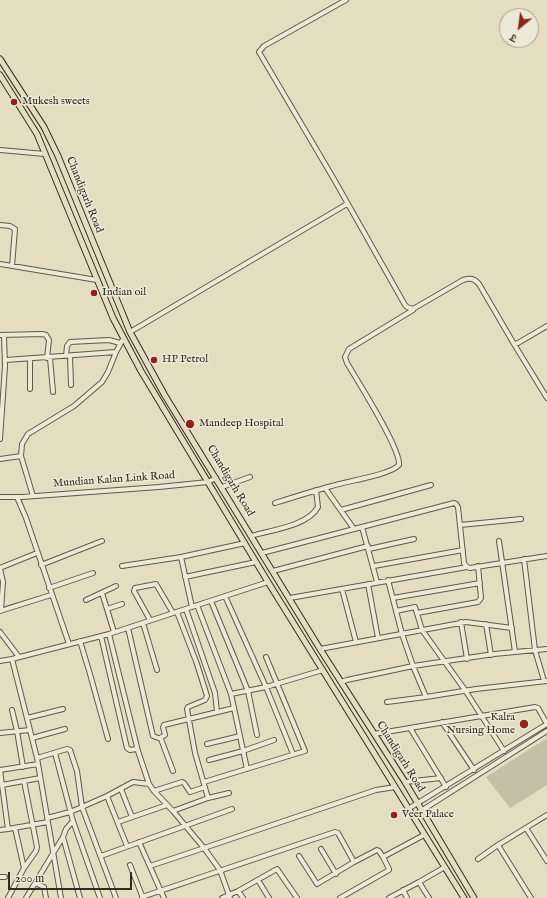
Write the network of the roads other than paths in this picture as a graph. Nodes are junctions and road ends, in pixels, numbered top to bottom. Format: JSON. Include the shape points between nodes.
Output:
{"nodes":[{"id":1,"x":346,"y":0,"type":"edge"},
{"id":2,"x":338,"y":2,"type":"edge"},
{"id":3,"x":0,"y":59,"type":"edge"},
{"id":4,"x":0,"y":75,"type":"edge"},
{"id":5,"x":0,"y":150,"type":"edge"},
{"id":6,"x":45,"y":154,"type":"junction"},
{"id":7,"x":347,"y":204,"type":"junction"},
{"id":8,"x":0,"y":225,"type":"edge"},
{"id":9,"x":0,"y":264,"type":"edge"},
{"id":10,"x":12,"y":266,"type":"junction"},
{"id":11,"x":98,"y":280,"type":"junction"},
{"id":12,"x":413,"y":309,"type":"junction"},
{"id":13,"x":547,"y":326,"type":"edge"},
{"id":14,"x":130,"y":332,"type":"junction"},
{"id":15,"x":2,"y":335,"type":"edge"},
{"id":16,"x":122,"y":341,"type":"junction"},
{"id":17,"x":514,"y":344,"type":"junction"},
{"id":18,"x":116,"y":352,"type":"junction"},
{"id":19,"x":68,"y":356,"type":"junction"},
{"id":20,"x":48,"y":358,"type":"junction"},
{"id":21,"x":30,"y":359,"type":"junction"},
{"id":22,"x":6,"y":360,"type":"junction"},
{"id":23,"x":0,"y":365,"type":"edge"},
{"id":24,"x":5,"y":366,"type":"junction"},
{"id":25,"x":71,"y":385,"type":"dead end"},
{"id":26,"x":30,"y":389,"type":"dead end"},
{"id":27,"x":53,"y":392,"type":"dead end"},
{"id":28,"x":547,"y":398,"type":"edge"},
{"id":29,"x":2,"y":399,"type":"edge"},
{"id":30,"x":1,"y":418,"type":"edge"},
{"id":31,"x":0,"y":438,"type":"edge"},
{"id":32,"x":22,"y":456,"type":"junction"},
{"id":33,"x":0,"y":459,"type":"edge"},
{"id":34,"x":250,"y":477,"type":"dead end"},
{"id":35,"x":216,"y":478,"type":"junction"},
{"id":36,"x":208,"y":482,"type":"junction"},
{"id":37,"x":431,"y":485,"type":"dead end"},
{"id":38,"x":222,"y":487,"type":"junction"},
{"id":39,"x":326,"y":488,"type":"junction"},
{"id":40,"x":316,"y":490,"type":"junction"},
{"id":41,"x":33,"y":496,"type":"junction"},
{"id":42,"x":0,"y":497,"type":"edge"},
{"id":43,"x":17,"y":497,"type":"junction"},
{"id":44,"x":275,"y":503,"type":"dead end"},
{"id":45,"x":341,"y":510,"type":"junction"},
{"id":46,"x":521,"y":519,"type":"dead end"},
{"id":47,"x":460,"y":525,"type":"junction"},
{"id":48,"x":362,"y":527,"type":"junction"},
{"id":49,"x":354,"y":529,"type":"junction"},
{"id":50,"x":251,"y":536,"type":"junction"},
{"id":51,"x":414,"y":539,"type":"dead end"},
{"id":52,"x":102,"y":541,"type":"dead end"},
{"id":53,"x":499,"y":541,"type":"dead end"},
{"id":54,"x":245,"y":543,"type":"junction"},
{"id":55,"x":369,"y":548,"type":"junction"},
{"id":56,"x":463,"y":550,"type":"junction"},
{"id":57,"x":38,"y":553,"type":"junction"},
{"id":58,"x":262,"y":553,"type":"junction"},
{"id":59,"x":547,"y":556,"type":"edge"},
{"id":60,"x":181,"y":557,"type":"junction"},
{"id":61,"x":524,"y":559,"type":"junction"},
{"id":62,"x":256,"y":562,"type":"junction"},
{"id":63,"x":502,"y":562,"type":"junction"},
{"id":64,"x":41,"y":564,"type":"junction"},
{"id":65,"x":122,"y":566,"type":"dead end"},
{"id":66,"x":374,"y":566,"type":"junction"},
{"id":67,"x":478,"y":566,"type":"junction"},
{"id":68,"x":467,"y":567,"type":"junction"},
{"id":69,"x":0,"y":569,"type":"edge"},
{"id":70,"x":273,"y":570,"type":"junction"},
{"id":71,"x":93,"y":573,"type":"dead end"},
{"id":72,"x":185,"y":577,"type":"junction"},
{"id":73,"x":388,"y":580,"type":"junction"},
{"id":74,"x":268,"y":582,"type":"junction"},
{"id":75,"x":377,"y":582,"type":"junction"},
{"id":76,"x":480,"y":583,"type":"junction"},
{"id":77,"x":368,"y":584,"type":"junction"},
{"id":78,"x":116,"y":586,"type":"dead end"},
{"id":79,"x":49,"y":588,"type":"junction"},
{"id":80,"x":342,"y":589,"type":"junction"},
{"id":81,"x":102,"y":593,"type":"junction"},
{"id":82,"x":51,"y":595,"type":"junction"},
{"id":83,"x":225,"y":596,"type":"junction"},
{"id":84,"x":290,"y":598,"type":"junction"},
{"id":85,"x":393,"y":598,"type":"junction"},
{"id":86,"x":86,"y":600,"type":"dead end"},
{"id":87,"x":211,"y":601,"type":"junction"},
{"id":88,"x":122,"y":604,"type":"dead end"},
{"id":89,"x":197,"y":605,"type":"junction"},
{"id":90,"x":192,"y":607,"type":"junction"},
{"id":91,"x":107,"y":609,"type":"junction"},
{"id":92,"x":186,"y":609,"type":"junction"},
{"id":93,"x":1,"y":610,"type":"edge"},
{"id":94,"x":396,"y":610,"type":"junction"},
{"id":95,"x":175,"y":612,"type":"junction"},
{"id":96,"x":417,"y":613,"type":"junction"},
{"id":97,"x":150,"y":620,"type":"junction"},
{"id":98,"x":461,"y":622,"type":"junction"},
{"id":99,"x":143,"y":623,"type":"junction"},
{"id":100,"x":486,"y":624,"type":"junction"},
{"id":101,"x":128,"y":628,"type":"junction"},
{"id":102,"x":512,"y":628,"type":"junction"},
{"id":103,"x":422,"y":630,"type":"junction"},
{"id":104,"x":0,"y":632,"type":"edge"},
{"id":105,"x":114,"y":632,"type":"junction"},
{"id":106,"x":109,"y":634,"type":"junction"},
{"id":107,"x":402,"y":634,"type":"junction"},
{"id":108,"x":101,"y":636,"type":"junction"},
{"id":109,"x":378,"y":638,"type":"junction"},
{"id":110,"x":80,"y":641,"type":"junction"},
{"id":111,"x":356,"y":642,"type":"junction"},
{"id":112,"x":69,"y":644,"type":"junction"},
{"id":113,"x":320,"y":648,"type":"junction"},
{"id":114,"x":547,"y":649,"type":"edge"},
{"id":115,"x":535,"y":650,"type":"junction"},
{"id":116,"x":515,"y":652,"type":"junction"},
{"id":117,"x":491,"y":655,"type":"junction"},
{"id":118,"x":19,"y":657,"type":"junction"},
{"id":119,"x":266,"y":657,"type":"dead end"},
{"id":120,"x":467,"y":658,"type":"junction"},
{"id":121,"x":12,"y":659,"type":"junction"},
{"id":122,"x":0,"y":661,"type":"edge"},
{"id":123,"x":444,"y":662,"type":"junction"},
{"id":124,"x":413,"y":666,"type":"junction"},
{"id":125,"x":157,"y":670,"type":"dead end"},
{"id":126,"x":323,"y":670,"type":"junction"},
{"id":127,"x":545,"y":681,"type":"edge"},
{"id":128,"x":341,"y":682,"type":"junction"},
{"id":129,"x":277,"y":684,"type":"junction"},
{"id":130,"x":266,"y":687,"type":"junction"},
{"id":131,"x":465,"y":690,"type":"junction"},
{"id":132,"x":248,"y":691,"type":"junction"},
{"id":133,"x":231,"y":694,"type":"junction"},
{"id":134,"x":426,"y":697,"type":"junction"},
{"id":135,"x":387,"y":702,"type":"dead end"},
{"id":136,"x":234,"y":708,"type":"junction"},
{"id":137,"x":63,"y":709,"type":"dead end"},
{"id":138,"x":12,"y":710,"type":"dead end"},
{"id":139,"x":217,"y":712,"type":"junction"},
{"id":140,"x":482,"y":716,"type":"junction"},
{"id":141,"x":27,"y":718,"type":"junction"},
{"id":142,"x":189,"y":718,"type":"junction"},
{"id":143,"x":442,"y":722,"type":"junction"},
{"id":144,"x":547,"y":724,"type":"edge"},
{"id":145,"x":410,"y":728,"type":"junction"},
{"id":146,"x":65,"y":729,"type":"dead end"},
{"id":147,"x":30,"y":730,"type":"junction"},
{"id":148,"x":17,"y":731,"type":"junction"},
{"id":149,"x":547,"y":732,"type":"edge"},
{"id":150,"x":0,"y":733,"type":"edge"},
{"id":151,"x":374,"y":734,"type":"junction"},
{"id":152,"x":256,"y":735,"type":"dead end"},
{"id":153,"x":240,"y":736,"type":"junction"},
{"id":154,"x":32,"y":738,"type":"junction"},
{"id":155,"x":160,"y":738,"type":"junction"},
{"id":156,"x":108,"y":740,"type":"dead end"},
{"id":157,"x":274,"y":740,"type":"dead end"},
{"id":158,"x":207,"y":744,"type":"dead end"},
{"id":159,"x":138,"y":749,"type":"junction"},
{"id":160,"x":243,"y":750,"type":"junction"},
{"id":161,"x":504,"y":751,"type":"junction"},
{"id":162,"x":55,"y":752,"type":"junction"},
{"id":163,"x":293,"y":754,"type":"junction"},
{"id":164,"x":37,"y":758,"type":"junction"},
{"id":165,"x":209,"y":760,"type":"dead end"},
{"id":166,"x":38,"y":764,"type":"junction"},
{"id":167,"x":23,"y":767,"type":"junction"},
{"id":168,"x":247,"y":769,"type":"junction"},
{"id":169,"x":0,"y":770,"type":"edge"},
{"id":170,"x":173,"y":770,"type":"dead end"},
{"id":171,"x":474,"y":770,"type":"junction"},
{"id":172,"x":40,"y":778,"type":"junction"},
{"id":173,"x":441,"y":778,"type":"junction"},
{"id":174,"x":24,"y":781,"type":"junction"},
{"id":175,"x":204,"y":782,"type":"junction"},
{"id":176,"x":404,"y":782,"type":"junction"},
{"id":177,"x":149,"y":784,"type":"junction"},
{"id":178,"x":2,"y":785,"type":"junction"},
{"id":179,"x":205,"y":787,"type":"junction"},
{"id":180,"x":394,"y":787,"type":"junction"},
{"id":181,"x":446,"y":787,"type":"junction"},
{"id":182,"x":121,"y":789,"type":"junction"},
{"id":183,"x":154,"y":791,"type":"junction"},
{"id":184,"x":229,"y":793,"type":"dead end"},
{"id":185,"x":107,"y":796,"type":"junction"},
{"id":186,"x":208,"y":798,"type":"junction"},
{"id":187,"x":418,"y":804,"type":"junction"},
{"id":188,"x":166,"y":805,"type":"junction"},
{"id":189,"x":82,"y":807,"type":"junction"},
{"id":190,"x":232,"y":809,"type":"dead end"},
{"id":191,"x":408,"y":810,"type":"junction"},
{"id":192,"x":422,"y":810,"type":"junction"},
{"id":193,"x":173,"y":811,"type":"junction"},
{"id":194,"x":70,"y":812,"type":"junction"},
{"id":195,"x":547,"y":815,"type":"edge"},
{"id":196,"x":413,"y":816,"type":"junction"},
{"id":197,"x":132,"y":817,"type":"junction"},
{"id":198,"x":47,"y":820,"type":"junction"},
{"id":199,"x":72,"y":821,"type":"junction"},
{"id":200,"x":118,"y":822,"type":"junction"},
{"id":201,"x":32,"y":824,"type":"junction"},
{"id":202,"x":186,"y":826,"type":"junction"},
{"id":203,"x":15,"y":828,"type":"junction"},
{"id":204,"x":526,"y":828,"type":"junction"},
{"id":205,"x":8,"y":829,"type":"junction"},
{"id":206,"x":0,"y":830,"type":"edge"},
{"id":207,"x":424,"y":835,"type":"junction"},
{"id":208,"x":63,"y":837,"type":"junction"},
{"id":209,"x":139,"y":842,"type":"junction"},
{"id":210,"x":498,"y":845,"type":"junction"},
{"id":211,"x":127,"y":846,"type":"junction"},
{"id":212,"x":204,"y":848,"type":"junction"},
{"id":213,"x":321,"y":849,"type":"dead end"},
{"id":214,"x":53,"y":853,"type":"junction"},
{"id":215,"x":101,"y":856,"type":"junction"},
{"id":216,"x":299,"y":856,"type":"dead end"},
{"id":217,"x":384,"y":857,"type":"junction"},
{"id":218,"x":478,"y":859,"type":"dead end"},
{"id":219,"x":547,"y":861,"type":"edge"},
{"id":220,"x":354,"y":862,"type":"junction"},
{"id":221,"x":130,"y":865,"type":"dead end"},
{"id":222,"x":150,"y":866,"type":"junction"},
{"id":223,"x":445,"y":867,"type":"junction"},
{"id":224,"x":24,"y":868,"type":"junction"},
{"id":225,"x":220,"y":870,"type":"junction"},
{"id":226,"x":336,"y":874,"type":"junction"},
{"id":227,"x":0,"y":877,"type":"edge"},
{"id":228,"x":5,"y":877,"type":"dead end"},
{"id":229,"x":258,"y":880,"type":"junction"},
{"id":230,"x":419,"y":882,"type":"junction"},
{"id":231,"x":35,"y":883,"type":"junction"},
{"id":232,"x":238,"y":890,"type":"junction"},
{"id":233,"x":402,"y":890,"type":"junction"},
{"id":234,"x":161,"y":891,"type":"junction"},
{"id":235,"x":143,"y":897,"type":"edge"},
{"id":236,"x":230,"y":897,"type":"edge"},
{"id":237,"x":8,"y":898,"type":"edge"},
{"id":238,"x":26,"y":898,"type":"edge"},
{"id":239,"x":46,"y":898,"type":"edge"},
{"id":240,"x":61,"y":898,"type":"edge"},
{"id":241,"x":80,"y":898,"type":"edge"},
{"id":242,"x":100,"y":898,"type":"edge"},
{"id":243,"x":116,"y":898,"type":"edge"},
{"id":244,"x":164,"y":898,"type":"edge"},
{"id":245,"x":222,"y":898,"type":"edge"},
{"id":246,"x":243,"y":898,"type":"edge"},
{"id":247,"x":269,"y":898,"type":"edge"},
{"id":248,"x":296,"y":898,"type":"edge"},
{"id":249,"x":340,"y":898,"type":"edge"},
{"id":250,"x":389,"y":898,"type":"edge"},
{"id":251,"x":407,"y":898,"type":"edge"},
{"id":252,"x":429,"y":898,"type":"edge"},
{"id":253,"x":464,"y":898,"type":"edge"},
{"id":254,"x":474,"y":898,"type":"edge"},
{"id":255,"x":531,"y":898,"type":"edge"}],
"edges":[{"from":1,"to":2,"type":"street"},
{"from":2,"to":7,"type":"street","via":[[264,46],[260,52]]},
{"from":3,"to":14,"type":"main road","name":"Chandigarh Road","via":[[44,127],[58,156]]},
{"from":4,"to":6,"type":"main road","name":"Chandigarh Road","via":[[37,134]]},
{"from":5,"to":6,"type":"street"},
{"from":6,"to":11,"type":"main road","name":"Chandigarh Road"},
{"from":7,"to":12,"type":"street","via":[[405,305]]},
{"from":7,"to":14,"type":"street"},
{"from":8,"to":10,"type":"street","via":[[10,226],[15,230]]},
{"from":9,"to":10,"type":"street"},
{"from":10,"to":11,"type":"street"},
{"from":11,"to":16,"type":"main road","name":"Chandigarh Road"},
{"from":12,"to":17,"type":"street","via":[[463,280],[472,278],[476,280]]},
{"from":12,"to":39,"type":"street","via":[[349,350],[345,357],[387,431],[399,457],[399,465],[382,473]]},
{"from":13,"to":17,"type":"street"},
{"from":14,"to":35,"type":"main road","name":"Chandigarh Road","via":[[164,394]]},
{"from":15,"to":20,"type":"street","via":[[46,335]]},
{"from":15,"to":22,"type":"street"},
{"from":16,"to":18,"type":"street"},
{"from":16,"to":19,"type":"street","via":[[70,342],[67,346]]},
{"from":16,"to":36,"type":"main road","name":"Chandigarh Road"},
{"from":17,"to":28,"type":"street"},
{"from":18,"to":19,"type":"street"},
{"from":18,"to":32,"type":"street","via":[[108,372],[96,388],[74,406],[26,436],[21,446]]},
{"from":19,"to":20,"type":"street"},
{"from":19,"to":25,"type":"street"},
{"from":20,"to":21,"type":"street"},
{"from":20,"to":27,"type":"street"},
{"from":21,"to":22,"type":"street"},
{"from":21,"to":26,"type":"street"},
{"from":22,"to":24,"type":"street"},
{"from":23,"to":24,"type":"street"},
{"from":24,"to":29,"type":"street"},
{"from":29,"to":30,"type":"street"},
{"from":30,"to":31,"type":"street"},
{"from":32,"to":33,"type":"street"},
{"from":32,"to":41,"type":"street"},
{"from":34,"to":38,"type":"street"},
{"from":35,"to":36,"type":"street"},
{"from":35,"to":38,"type":"main road","name":"Chandigarh Road"},
{"from":36,"to":41,"type":"street","name":"Mundian Kalan Link Road"},
{"from":36,"to":54,"type":"main road","name":"Chandigarh Road"},
{"from":37,"to":45,"type":"street"},
{"from":38,"to":50,"type":"main road","name":"Chandigarh Road"},
{"from":39,"to":40,"type":"street"},
{"from":39,"to":45,"type":"street"},
{"from":40,"to":44,"type":"street"},
{"from":40,"to":50,"type":"street","via":[[319,504],[311,515],[293,524]]},
{"from":41,"to":43,"type":"street","name":"Mundian Kalan Link Road"},
{"from":42,"to":43,"type":"street","name":"Mundian Kalan Link Road"},
{"from":43,"to":57,"type":"street"},
{"from":45,"to":49,"type":"street"},
{"from":46,"to":47,"type":"street"},
{"from":47,"to":48,"type":"street","via":[[458,507],[454,503]]},
{"from":47,"to":56,"type":"street"},
{"from":48,"to":49,"type":"street"},
{"from":48,"to":55,"type":"street"},
{"from":49,"to":58,"type":"street"},
{"from":50,"to":58,"type":"main road","name":"Chandigarh Road"},
{"from":51,"to":55,"type":"street"},
{"from":52,"to":64,"type":"street"},
{"from":53,"to":63,"type":"street"},
{"from":54,"to":60,"type":"street"},
{"from":54,"to":62,"type":"main road","name":"Chandigarh Road"},
{"from":55,"to":66,"type":"street"},
{"from":55,"to":70,"type":"street"},
{"from":56,"to":66,"type":"street"},
{"from":56,"to":68,"type":"street","via":[[464,563]]},
{"from":57,"to":64,"type":"street"},
{"from":57,"to":69,"type":"street"},
{"from":58,"to":70,"type":"main road","name":"Chandigarh Road"},
{"from":59,"to":61,"type":"street"},
{"from":60,"to":65,"type":"street"},
{"from":60,"to":72,"type":"street"},
{"from":61,"to":63,"type":"street"},
{"from":61,"to":115,"type":"street"},
{"from":62,"to":72,"type":"street"},
{"from":62,"to":74,"type":"main road","name":"Chandigarh Road"},
{"from":63,"to":67,"type":"street"},
{"from":63,"to":102,"type":"street"},
{"from":64,"to":79,"type":"street"},
{"from":66,"to":75,"type":"street"},
{"from":67,"to":68,"type":"street"},
{"from":67,"to":76,"type":"street"},
{"from":68,"to":73,"type":"street"},
{"from":69,"to":93,"type":"street","via":[[3,582]]},
{"from":70,"to":84,"type":"main road","name":"Chandigarh Road"},
{"from":71,"to":79,"type":"street"},
{"from":72,"to":90,"type":"street"},
{"from":73,"to":75,"type":"street"},
{"from":73,"to":85,"type":"street"},
{"from":74,"to":83,"type":"street"},
{"from":74,"to":126,"type":"main road","name":"Chandigarh Road"},
{"from":75,"to":77,"type":"street"},
{"from":76,"to":85,"type":"street"},
{"from":76,"to":96,"type":"street","via":[[481,598],[478,602]]},
{"from":77,"to":80,"type":"street"},
{"from":77,"to":109,"type":"street"},
{"from":78,"to":81,"type":"street"},
{"from":79,"to":82,"type":"street"},
{"from":80,"to":84,"type":"street"},
{"from":80,"to":111,"type":"street"},
{"from":81,"to":86,"type":"street"},
{"from":81,"to":91,"type":"street"},
{"from":82,"to":93,"type":"street"},
{"from":82,"to":112,"type":"street"},
{"from":83,"to":87,"type":"street"},
{"from":83,"to":130,"type":"street"},
{"from":84,"to":113,"type":"main road","name":"Chandigarh Road"},
{"from":85,"to":94,"type":"street"},
{"from":87,"to":89,"type":"street"},
{"from":87,"to":132,"type":"street"},
{"from":88,"to":91,"type":"street"},
{"from":89,"to":90,"type":"street"},
{"from":89,"to":133,"type":"street"},
{"from":90,"to":92,"type":"street"},
{"from":91,"to":105,"type":"street"},
{"from":92,"to":95,"type":"street"},
{"from":92,"to":139,"type":"street","via":[[215,692]]},
{"from":94,"to":96,"type":"street","via":[[414,606]]},
{"from":94,"to":107,"type":"street"},
{"from":95,"to":97,"type":"street"},
{"from":95,"to":97,"type":"street","via":[[156,584],[135,588],[134,591]]},
{"from":95,"to":142,"type":"street","via":[[197,664],[207,696],[205,700],[188,707]]},
{"from":96,"to":103,"type":"street"},
{"from":97,"to":99,"type":"street"},
{"from":98,"to":100,"type":"street"},
{"from":98,"to":103,"type":"street"},
{"from":98,"to":120,"type":"street"},
{"from":99,"to":101,"type":"street"},
{"from":99,"to":125,"type":"street"},
{"from":100,"to":102,"type":"street"},
{"from":100,"to":117,"type":"street"},
{"from":101,"to":105,"type":"street"},
{"from":101,"to":155,"type":"street","via":[[154,736]]},
{"from":102,"to":116,"type":"street"},
{"from":103,"to":107,"type":"street"},
{"from":103,"to":123,"type":"street"},
{"from":104,"to":118,"type":"street"},
{"from":105,"to":106,"type":"street"},
{"from":106,"to":108,"type":"street"},
{"from":106,"to":159,"type":"street"},
{"from":107,"to":109,"type":"street"},
{"from":107,"to":124,"type":"street"},
{"from":108,"to":110,"type":"street"},
{"from":108,"to":159,"type":"street","via":[[127,748]]},
{"from":109,"to":111,"type":"street"},
{"from":110,"to":112,"type":"street"},
{"from":110,"to":156,"type":"street"},
{"from":111,"to":113,"type":"street"},
{"from":112,"to":118,"type":"street"},
{"from":113,"to":128,"type":"main road","name":"Chandigarh Road"},
{"from":114,"to":115,"type":"street"},
{"from":115,"to":116,"type":"street"},
{"from":115,"to":127,"type":"street"},
{"from":116,"to":117,"type":"street"},
{"from":117,"to":120,"type":"street"},
{"from":118,"to":121,"type":"street"},
{"from":119,"to":129,"type":"street"},
{"from":120,"to":123,"type":"street"},
{"from":121,"to":122,"type":"street"},
{"from":121,"to":141,"type":"street"},
{"from":123,"to":124,"type":"street"},
{"from":123,"to":131,"type":"street"},
{"from":124,"to":128,"type":"street"},
{"from":124,"to":134,"type":"street"},
{"from":126,"to":129,"type":"street"},
{"from":126,"to":180,"type":"main road","name":"Chandigarh Road"},
{"from":127,"to":131,"type":"street"},
{"from":128,"to":151,"type":"main road","name":"Chandigarh Road"},
{"from":129,"to":130,"type":"street"},
{"from":129,"to":163,"type":"street","via":[[305,750]]},
{"from":130,"to":132,"type":"street"},
{"from":130,"to":163,"type":"street"},
{"from":131,"to":134,"type":"street"},
{"from":131,"to":140,"type":"street"},
{"from":132,"to":133,"type":"street"},
{"from":132,"to":152,"type":"street"},
{"from":133,"to":136,"type":"street"},
{"from":134,"to":135,"type":"street"},
{"from":136,"to":139,"type":"street"},
{"from":136,"to":153,"type":"street"},
{"from":137,"to":141,"type":"street"},
{"from":138,"to":148,"type":"street"},
{"from":139,"to":142,"type":"street"},
{"from":140,"to":143,"type":"street"},
{"from":140,"to":144,"type":"street","via":[[536,707]]},
{"from":140,"to":161,"type":"street"},
{"from":141,"to":147,"type":"street"},
{"from":142,"to":155,"type":"street","via":[[164,726],[165,735]]},
{"from":142,"to":175,"type":"street","via":[[195,753]]},
{"from":143,"to":145,"type":"street"},
{"from":143,"to":171,"type":"street"},
{"from":144,"to":161,"type":"street"},
{"from":145,"to":151,"type":"street"},
{"from":145,"to":173,"type":"street"},
{"from":146,"to":154,"type":"street"},
{"from":147,"to":148,"type":"street"},
{"from":147,"to":154,"type":"street"},
{"from":148,"to":150,"type":"street"},
{"from":148,"to":167,"type":"street"},
{"from":149,"to":192,"type":"street"},
{"from":151,"to":176,"type":"main road","name":"Chandigarh Road"},
{"from":153,"to":158,"type":"street"},
{"from":153,"to":160,"type":"street"},
{"from":154,"to":164,"type":"street"},
{"from":155,"to":170,"type":"street"},
{"from":157,"to":160,"type":"street"},
{"from":159,"to":177,"type":"street"},
{"from":160,"to":165,"type":"street"},
{"from":160,"to":168,"type":"street"},
{"from":161,"to":171,"type":"street"},
{"from":162,"to":164,"type":"street"},
{"from":162,"to":189,"type":"street","via":[[71,750]]},
{"from":162,"to":194,"type":"street"},
{"from":163,"to":168,"type":"street"},
{"from":164,"to":166,"type":"street"},
{"from":166,"to":167,"type":"street"},
{"from":166,"to":172,"type":"street"},
{"from":167,"to":169,"type":"street"},
{"from":168,"to":175,"type":"street"},
{"from":169,"to":178,"type":"street"},
{"from":171,"to":181,"type":"street"},
{"from":172,"to":174,"type":"street"},
{"from":172,"to":198,"type":"street"},
{"from":173,"to":176,"type":"street"},
{"from":173,"to":181,"type":"street"},
{"from":174,"to":178,"type":"street"},
{"from":174,"to":201,"type":"street"},
{"from":175,"to":179,"type":"street"},
{"from":176,"to":187,"type":"main road","name":"Chandigarh Road"},
{"from":177,"to":182,"type":"street","via":[[133,782]]},
{"from":177,"to":183,"type":"street"},
{"from":178,"to":205,"type":"street"},
{"from":179,"to":183,"type":"street","via":[[190,792],[182,782]]},
{"from":179,"to":186,"type":"street"},
{"from":180,"to":191,"type":"main road","name":"Chandigarh Road"},
{"from":180,"to":212,"type":"street","via":[[376,790]]},
{"from":181,"to":187,"type":"street"},
{"from":182,"to":185,"type":"street"},
{"from":182,"to":197,"type":"street"},
{"from":183,"to":188,"type":"street"},
{"from":184,"to":186,"type":"street"},
{"from":185,"to":189,"type":"street"},
{"from":185,"to":200,"type":"street"},
{"from":186,"to":193,"type":"street"},
{"from":187,"to":191,"type":"street"},
{"from":187,"to":192,"type":"main road","name":"Chandigarh Road"},
{"from":188,"to":193,"type":"street"},
{"from":188,"to":197,"type":"street"},
{"from":189,"to":194,"type":"street"},
{"from":189,"to":215,"type":"street"},
{"from":190,"to":202,"type":"street"},
{"from":191,"to":196,"type":"main road","name":"Chandigarh Road"},
{"from":192,"to":196,"type":"street"},
{"from":192,"to":254,"type":"main road","name":"Chandigarh Road"},
{"from":193,"to":202,"type":"street"},
{"from":194,"to":198,"type":"street"},
{"from":194,"to":199,"type":"street"},
{"from":195,"to":204,"type":"street"},
{"from":196,"to":207,"type":"main road","name":"Chandigarh Road"},
{"from":197,"to":200,"type":"street"},
{"from":198,"to":201,"type":"street"},
{"from":198,"to":214,"type":"street"},
{"from":199,"to":208,"type":"street"},
{"from":199,"to":242,"type":"street"},
{"from":200,"to":211,"type":"street"},
{"from":201,"to":203,"type":"street"},
{"from":201,"to":224,"type":"street","via":[[36,850]]},
{"from":202,"to":209,"type":"street"},
{"from":202,"to":212,"type":"street"},
{"from":203,"to":205,"type":"street"},
{"from":203,"to":224,"type":"street"},
{"from":204,"to":210,"type":"street"},
{"from":204,"to":219,"type":"street"},
{"from":205,"to":206,"type":"street"},
{"from":207,"to":217,"type":"street"},
{"from":207,"to":223,"type":"main road","name":"Chandigarh Road"},
{"from":208,"to":214,"type":"street"},
{"from":208,"to":241,"type":"street"},
{"from":209,"to":211,"type":"street"},
{"from":209,"to":222,"type":"street"},
{"from":210,"to":218,"type":"street"},
{"from":210,"to":255,"type":"street"},
{"from":211,"to":215,"type":"street"},
{"from":212,"to":222,"type":"street"},
{"from":212,"to":225,"type":"street"},
{"from":213,"to":226,"type":"street"},
{"from":214,"to":231,"type":"street"},
{"from":214,"to":240,"type":"street"},
{"from":215,"to":243,"type":"street"},
{"from":216,"to":226,"type":"street","via":[[317,884]]},
{"from":217,"to":220,"type":"street","via":[[377,850]]},
{"from":217,"to":249,"type":"street","via":[[388,870]]},
{"from":220,"to":225,"type":"street","via":[[335,832]]},
{"from":220,"to":226,"type":"street"},
{"from":221,"to":235,"type":"street"},
{"from":222,"to":234,"type":"street"},
{"from":223,"to":230,"type":"street"},
{"from":223,"to":253,"type":"main road","name":"Chandigarh Road"},
{"from":224,"to":237,"type":"street"},
{"from":225,"to":234,"type":"street"},
{"from":225,"to":236,"type":"street"},
{"from":227,"to":228,"type":"street"},
{"from":229,"to":232,"type":"street"},
{"from":229,"to":247,"type":"street"},
{"from":229,"to":248,"type":"street","via":[[278,869]]},
{"from":230,"to":233,"type":"street"},
{"from":230,"to":252,"type":"street"},
{"from":231,"to":238,"type":"street"},
{"from":231,"to":239,"type":"street","via":[[44,887]]},
{"from":232,"to":236,"type":"street"},
{"from":232,"to":246,"type":"street"},
{"from":233,"to":250,"type":"street"},
{"from":233,"to":251,"type":"street"},
{"from":234,"to":235,"type":"street"},
{"from":234,"to":244,"type":"street"},
{"from":236,"to":245,"type":"street"}]}
